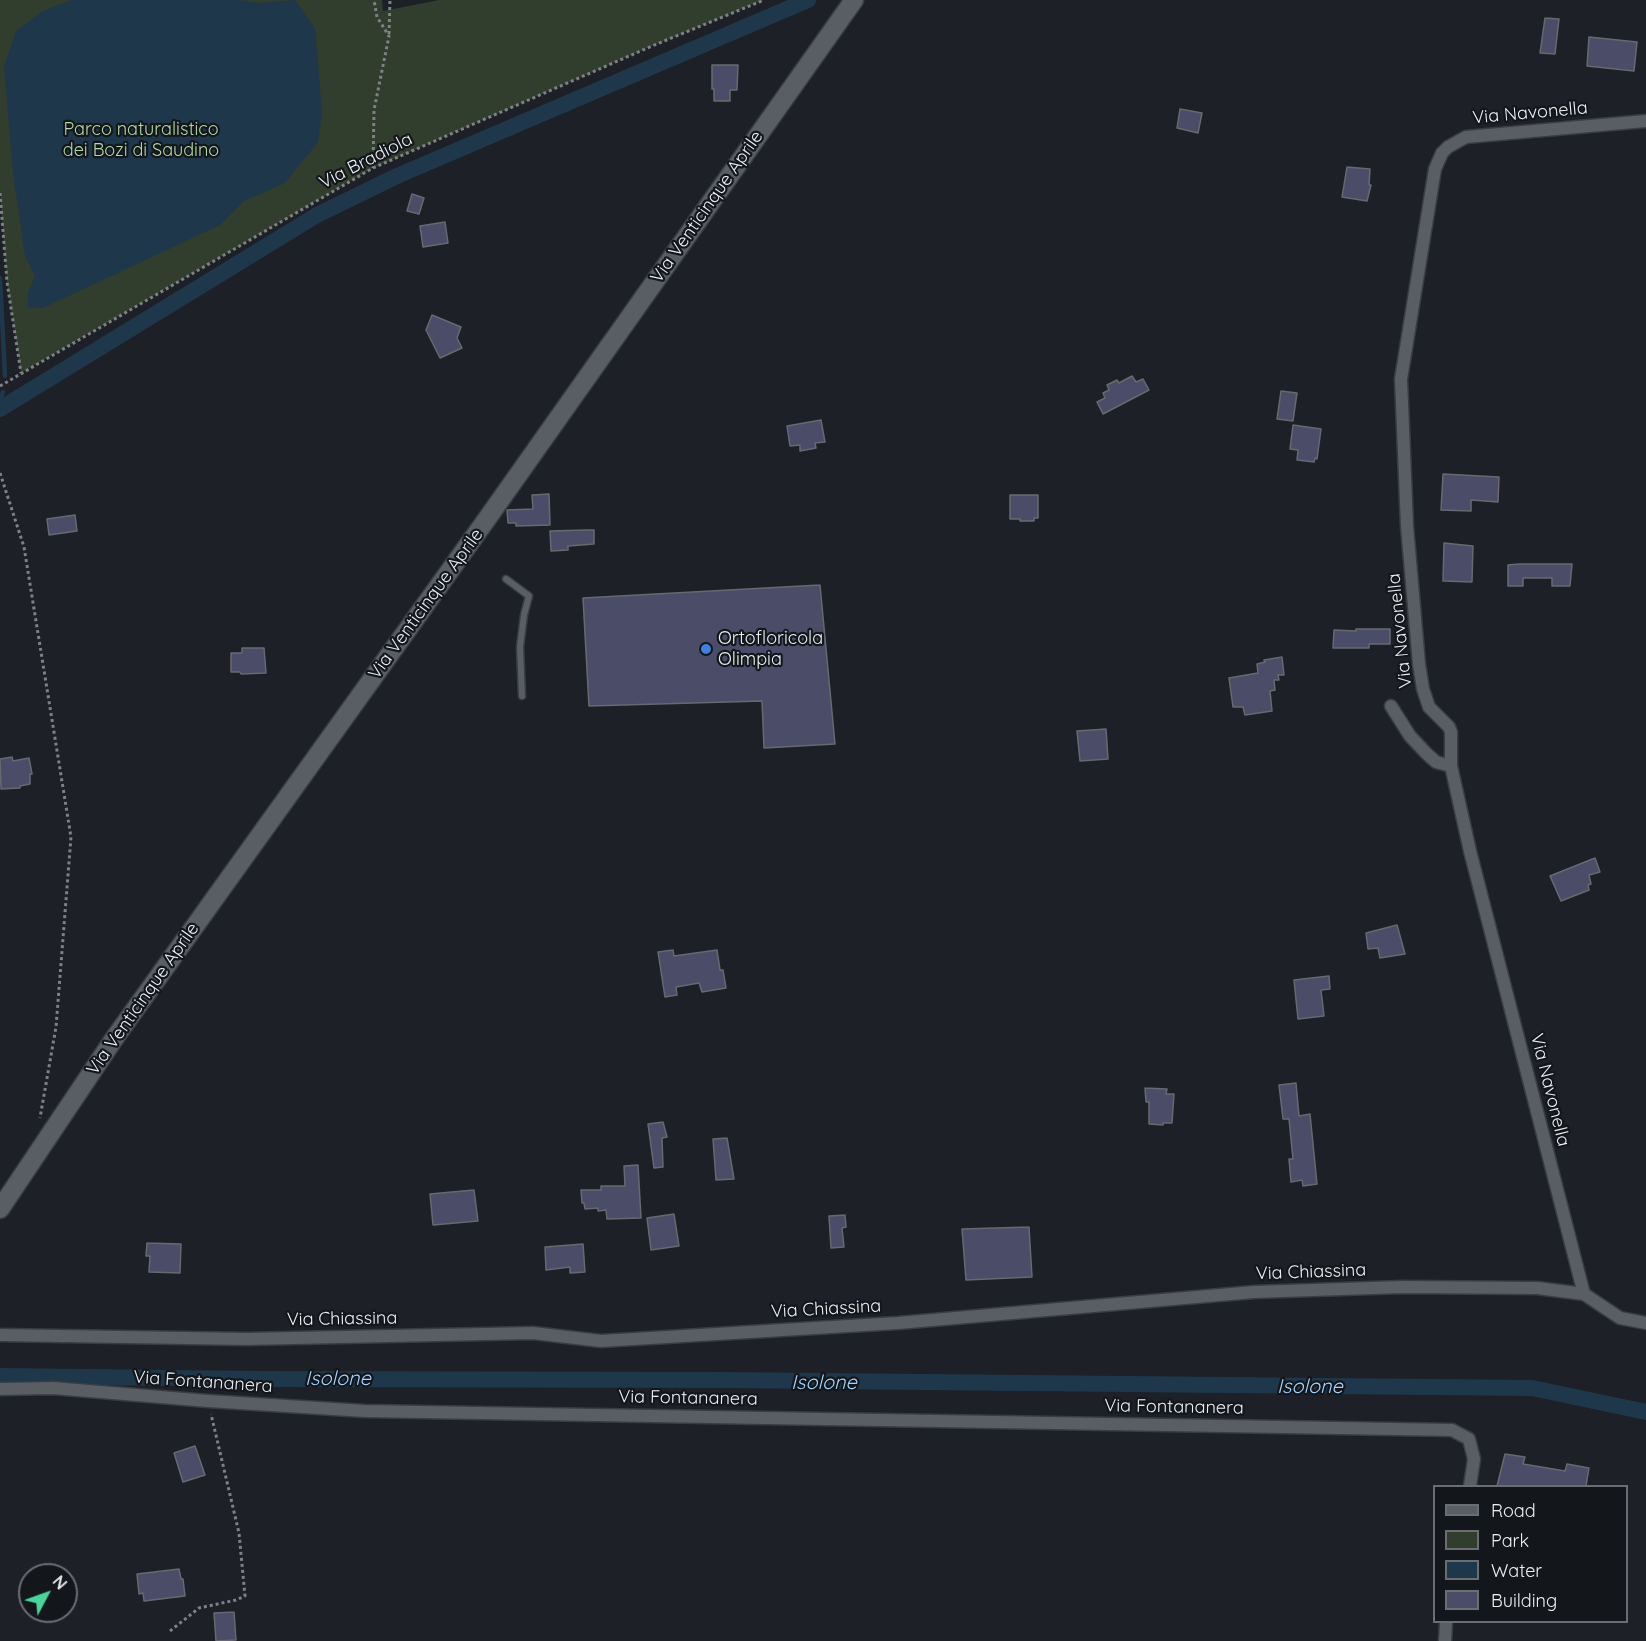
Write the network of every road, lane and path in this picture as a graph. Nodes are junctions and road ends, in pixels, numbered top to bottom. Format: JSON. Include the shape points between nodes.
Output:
{"nodes":[{"id":1,"x":375,"y":0,"type":"edge"},
{"id":2,"x":390,"y":0,"type":"edge"},
{"id":3,"x":764,"y":0,"type":"edge"},
{"id":4,"x":854,"y":0,"type":"edge"},
{"id":5,"x":389,"y":36,"type":"junction"},
{"id":6,"x":1646,"y":121,"type":"edge"},
{"id":7,"x":373,"y":168,"type":"junction"},
{"id":8,"x":0,"y":193,"type":"edge"},
{"id":9,"x":21,"y":373,"type":"junction"},
{"id":10,"x":0,"y":386,"type":"edge"},
{"id":11,"x":0,"y":472,"type":"edge"},
{"id":12,"x":506,"y":579,"type":"dead end"},
{"id":13,"x":522,"y":696,"type":"dead end"},
{"id":14,"x":1391,"y":706,"type":"dead end"},
{"id":15,"x":1451,"y":760,"type":"junction"},
{"id":16,"x":40,"y":1122,"type":"dead end"},
{"id":17,"x":0,"y":1209,"type":"edge"},
{"id":18,"x":1584,"y":1294,"type":"junction"},
{"id":19,"x":1646,"y":1323,"type":"edge"},
{"id":20,"x":0,"y":1335,"type":"edge"},
{"id":21,"x":0,"y":1389,"type":"edge"},
{"id":22,"x":208,"y":1401,"type":"junction"},
{"id":23,"x":1470,"y":1485,"type":"edge"},
{"id":24,"x":1446,"y":1623,"type":"edge"},
{"id":25,"x":170,"y":1631,"type":"dead end"},
{"id":26,"x":1444,"y":1641,"type":"edge"}],
"edges":[{"from":1,"to":5,"type":"path","via":[[377,17]]},
{"from":2,"to":5,"type":"path"},
{"from":3,"to":7,"type":"path","name":"Via Bradiola"},
{"from":4,"to":17,"type":"main road","name":"Via Venticinque Aprile","via":[[116,1036]]},
{"from":5,"to":7,"type":"path","via":[[374,110]]},
{"from":6,"to":15,"type":"street","name":"Via Navonella","via":[[1466,137],[1442,153],[1435,169],[1401,379],[1407,526],[1419,664],[1429,707],[1451,732]]},
{"from":7,"to":9,"type":"path","name":"Via Bradiola"},
{"from":8,"to":9,"type":"path","via":[[7,282]]},
{"from":9,"to":10,"type":"path","name":"Via Bradiola"},
{"from":11,"to":16,"type":"path","via":[[24,548],[71,837],[56,1027]]},
{"from":12,"to":13,"type":"lane","via":[[529,596],[520,647]]},
{"from":14,"to":15,"type":"street","via":[[1426,753],[1436,762]]},
{"from":15,"to":18,"type":"street","name":"Via Navonella","via":[[1470,851]]},
{"from":18,"to":19,"type":"street","name":"Via Chiassina","via":[[1620,1318]]},
{"from":18,"to":20,"type":"street","name":"Via Chiassina","via":[[1537,1288],[1402,1287],[1254,1292],[898,1323],[601,1341],[533,1333],[246,1339]]},
{"from":21,"to":22,"type":"street","name":"Via Fontananera","via":[[53,1388]]},
{"from":22,"to":23,"type":"street","name":"Via Fontananera","via":[[365,1411],[1452,1430],[1468,1439],[1474,1459]]},
{"from":22,"to":25,"type":"path","via":[[239,1533],[246,1596],[199,1608]]},
{"from":24,"to":26,"type":"street"}]}
